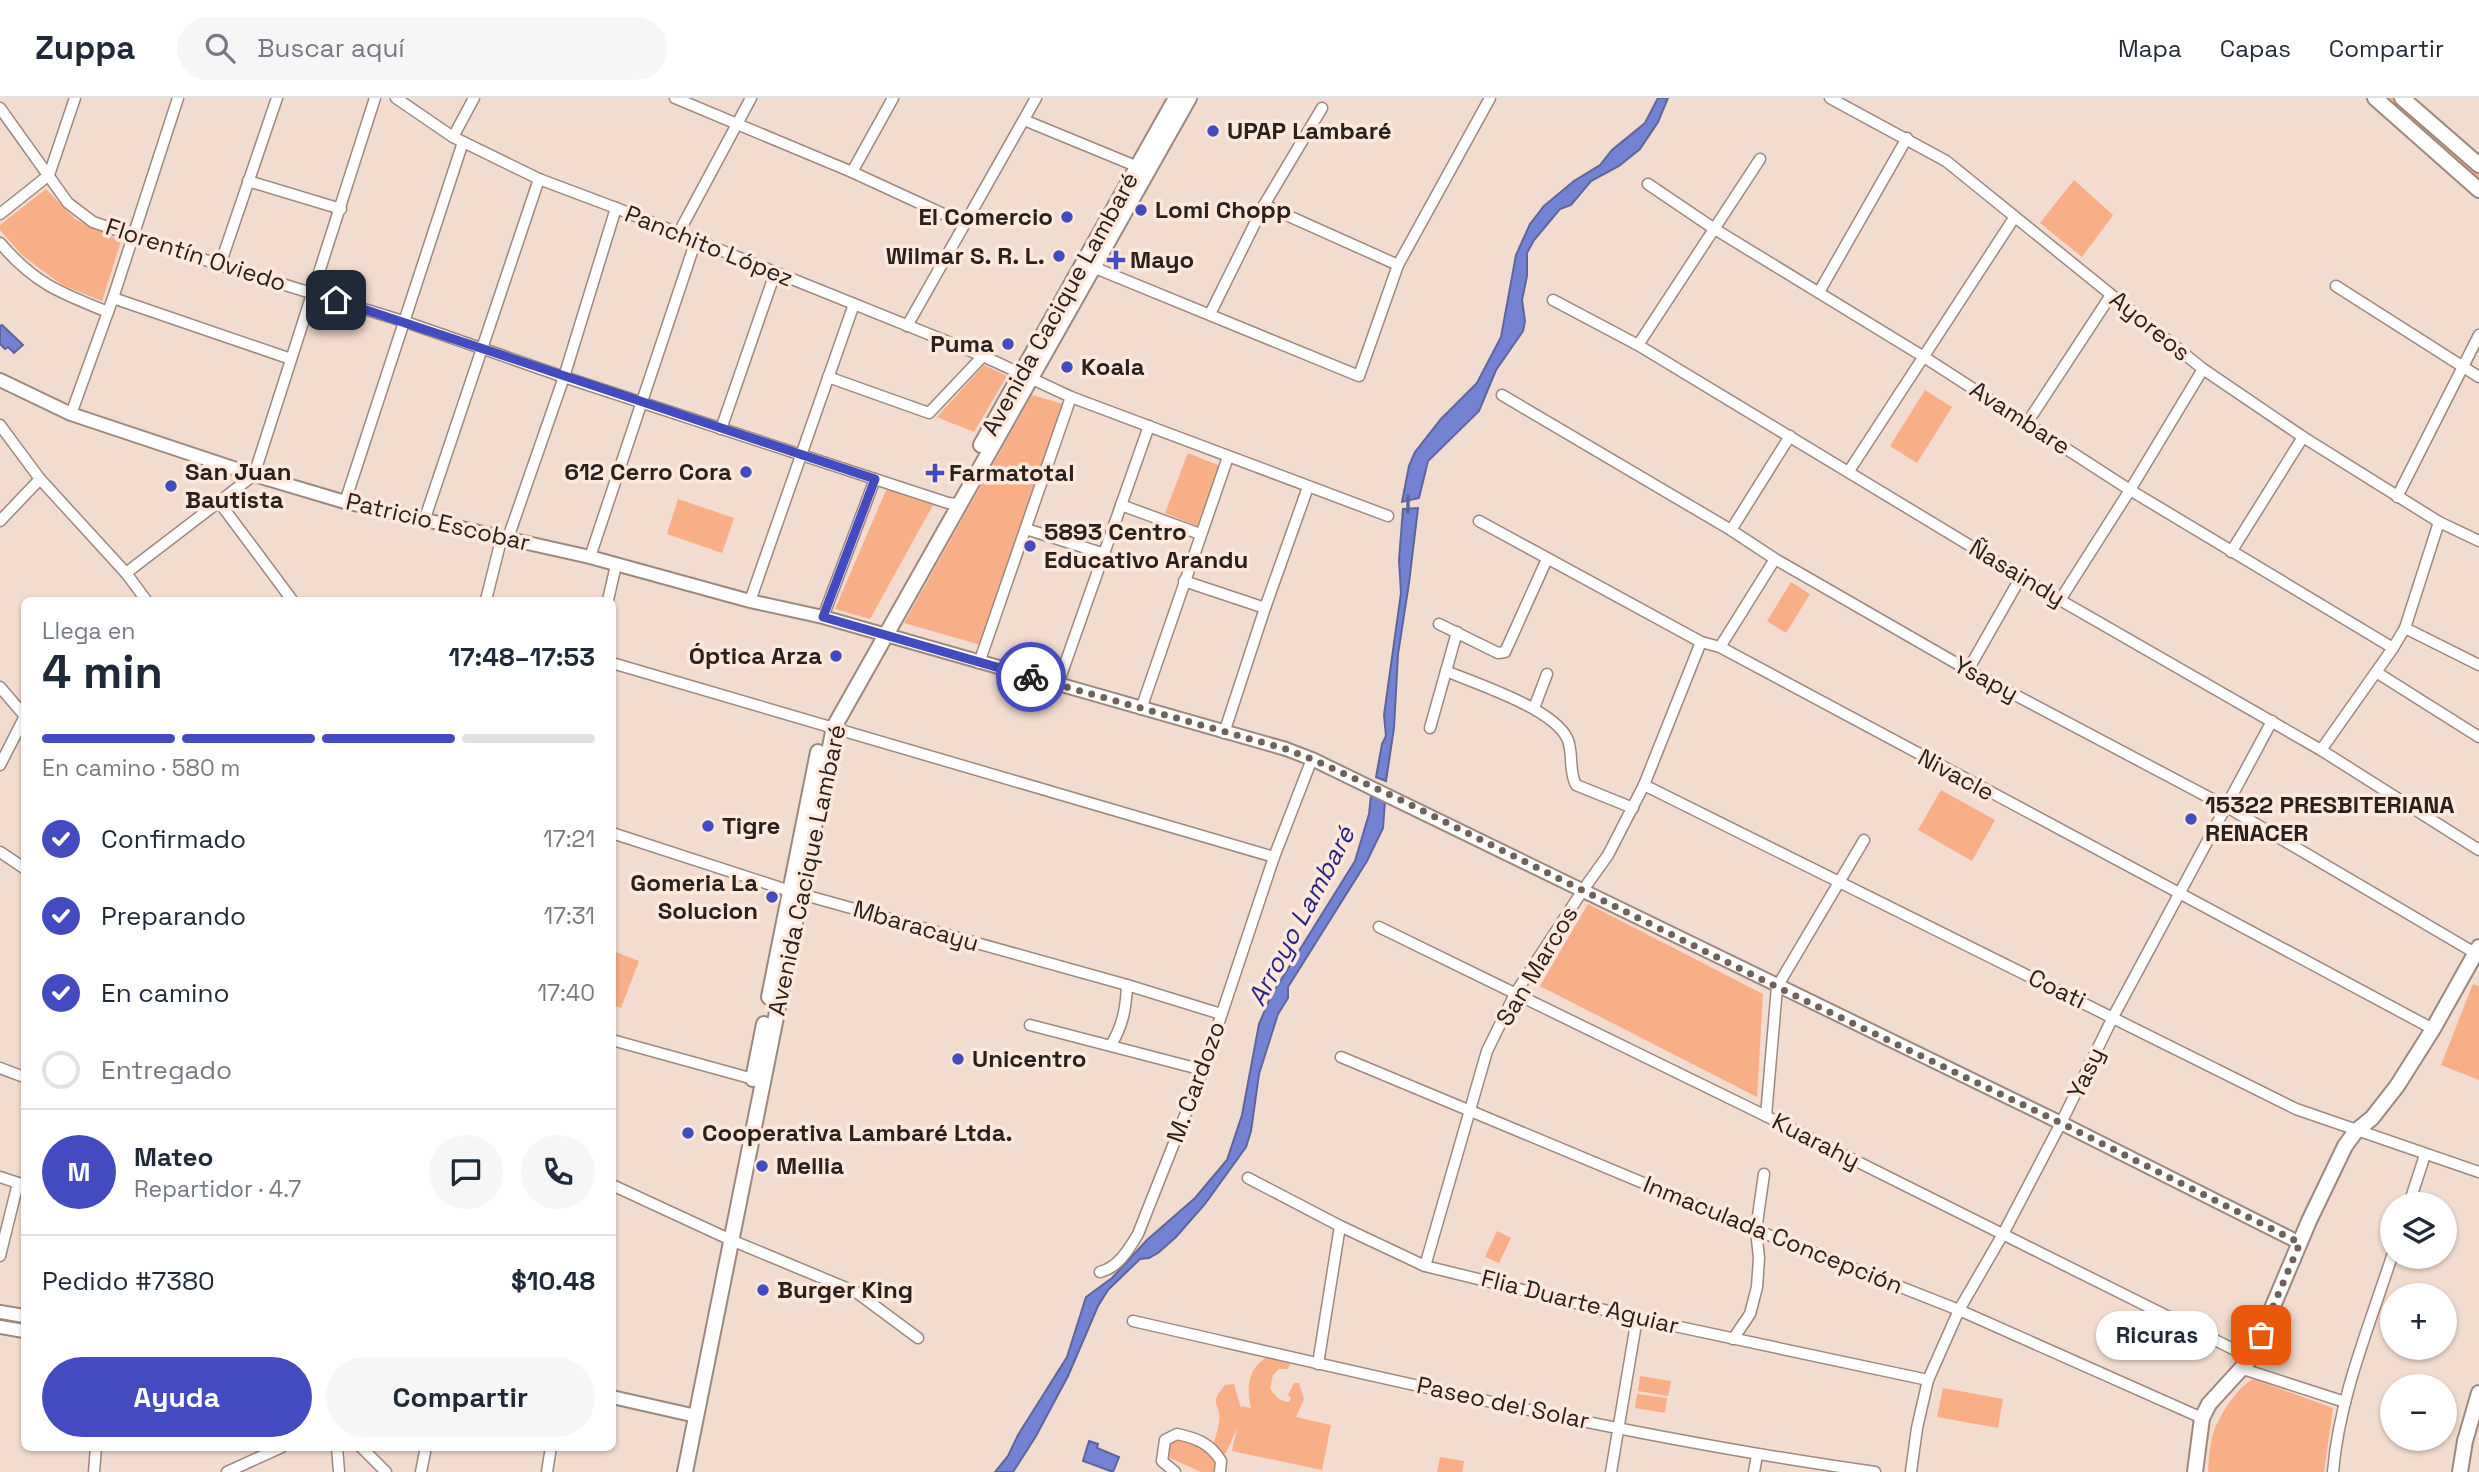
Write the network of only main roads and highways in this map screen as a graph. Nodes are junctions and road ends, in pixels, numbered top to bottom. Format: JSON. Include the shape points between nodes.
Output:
{"nodes":[{"id":1,"x":1176,"y":98,"type":"edge"},
{"id":2,"x":1189,"y":98,"type":"edge"},
{"id":3,"x":2375,"y":98,"type":"edge"},
{"id":4,"x":2402,"y":98,"type":"edge"},
{"id":5,"x":2479,"y":165,"type":"edge"},
{"id":6,"x":1143,"y":169,"type":"junction"},
{"id":7,"x":2479,"y":190,"type":"edge"},
{"id":8,"x":2477,"y":950,"type":"edge"},
{"id":9,"x":2479,"y":1393,"type":"edge"},
{"id":10,"x":691,"y":1414,"type":"junction"},
{"id":11,"x":675,"y":1472,"type":"edge"},
{"id":12,"x":685,"y":1472,"type":"edge"},
{"id":13,"x":2195,"y":1472,"type":"edge"},
{"id":14,"x":2460,"y":1472,"type":"edge"}],
"edges":[{"from":1,"to":6,"type":"main road","name":"Avenida Cacique Lambaré"},
{"from":2,"to":6,"type":"main road","name":"Avenida Cacique Lambaré"},
{"from":3,"to":7,"type":"main road"},
{"from":4,"to":5,"type":"main road"},
{"from":6,"to":10,"type":"main road","name":"Avenida Cacique Lambaré","via":[[829,726]]},
{"from":8,"to":13,"type":"main road","via":[[2397,1086],[2345,1146],[2247,1364],[2208,1404]]},
{"from":9,"to":14,"type":"main road"},
{"from":10,"to":11,"type":"main road","name":"Avenida Cacique Lambaré"},
{"from":10,"to":12,"type":"main road","name":"Avenida Cacique Lambaré"}]}
